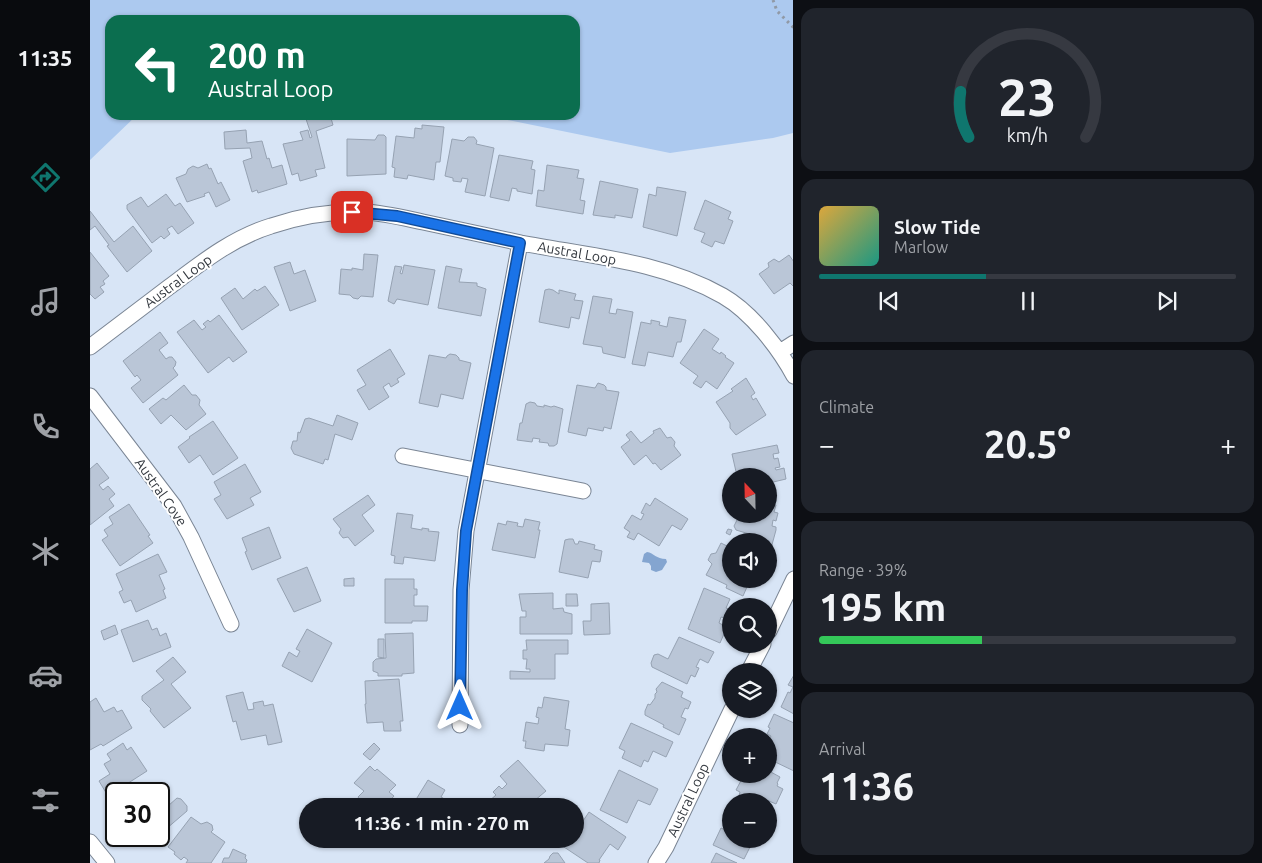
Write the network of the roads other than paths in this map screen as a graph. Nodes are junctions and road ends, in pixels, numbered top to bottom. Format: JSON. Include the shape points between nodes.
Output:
{"nodes":[{"id":1,"x":520,"y":243,"type":"junction"},
{"id":2,"x":793,"y":343,"type":"edge"},
{"id":3,"x":90,"y":347,"type":"edge"},
{"id":4,"x":780,"y":352,"type":"junction"},
{"id":5,"x":793,"y":376,"type":"edge"},
{"id":6,"x":90,"y":396,"type":"edge"},
{"id":7,"x":403,"y":456,"type":"dead end"},
{"id":8,"x":477,"y":470,"type":"junction"},
{"id":9,"x":583,"y":491,"type":"dead end"},
{"id":10,"x":793,"y":579,"type":"edge"},
{"id":11,"x":777,"y":614,"type":"edge"},
{"id":12,"x":231,"y":624,"type":"dead end"},
{"id":13,"x":728,"y":718,"type":"edge"},
{"id":14,"x":460,"y":725,"type":"dead end"},
{"id":15,"x":90,"y":842,"type":"edge"},
{"id":16,"x":107,"y":863,"type":"edge"},
{"id":17,"x":656,"y":863,"type":"edge"}],
"edges":[{"from":1,"to":3,"type":"street","name":"Austral Loop","via":[[366,212],[338,212],[294,220],[233,241]]},
{"from":1,"to":4,"type":"street","name":"Austral Loop","via":[[650,266],[702,285],[726,298],[749,317]]},
{"from":1,"to":8,"type":"street"},
{"from":2,"to":4,"type":"street"},
{"from":4,"to":5,"type":"street","name":"Austral Loop"},
{"from":6,"to":12,"type":"street","name":"Austral Cove","via":[[178,512]]},
{"from":7,"to":8,"type":"street"},
{"from":8,"to":9,"type":"street"},
{"from":8,"to":14,"type":"street","via":[[464,548]]},
{"from":10,"to":11,"type":"street"},
{"from":13,"to":17,"type":"street","name":"Austral Loop"},
{"from":15,"to":16,"type":"street"}]}
